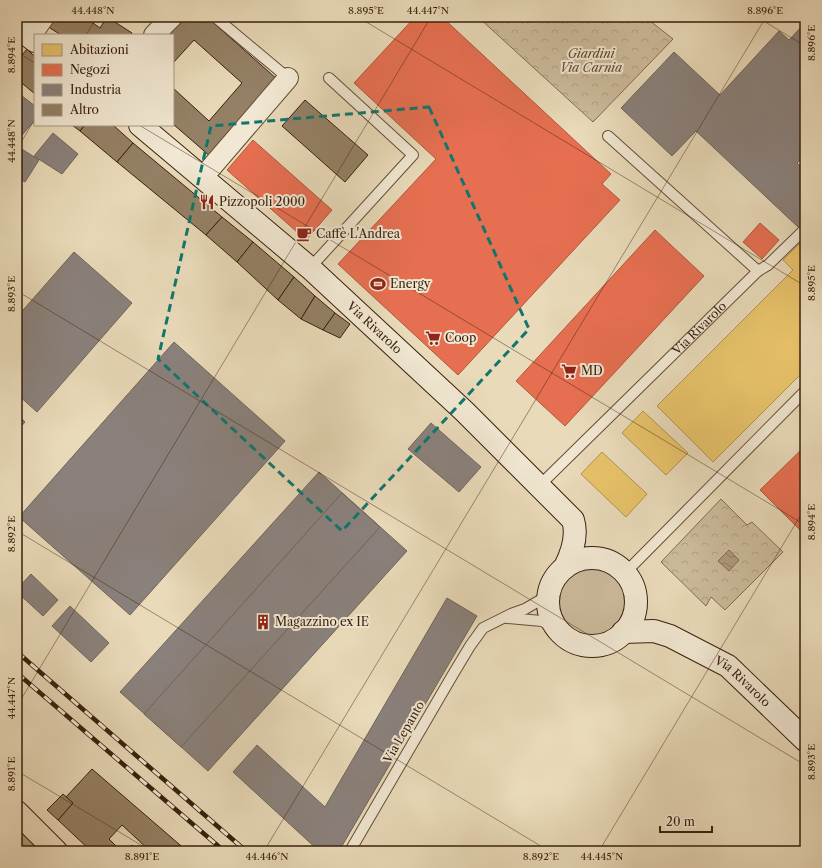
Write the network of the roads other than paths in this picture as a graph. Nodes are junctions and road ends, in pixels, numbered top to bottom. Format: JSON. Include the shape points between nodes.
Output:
{"nodes":[{"id":1,"x":44,"y":17,"type":"edge"},
{"id":2,"x":172,"y":17,"type":"edge"},
{"id":3,"x":215,"y":17,"type":"edge"},
{"id":4,"x":155,"y":34,"type":"edge"},
{"id":5,"x":27,"y":35,"type":"edge"},
{"id":6,"x":288,"y":78,"type":"joint"},
{"id":7,"x":329,"y":78,"type":"dead end"},
{"id":8,"x":141,"y":126,"type":"edge"},
{"id":9,"x":608,"y":136,"type":"dead end"},
{"id":10,"x":203,"y":177,"type":"junction"},
{"id":11,"x":805,"y":229,"type":"edge"},
{"id":12,"x":310,"y":268,"type":"junction"},
{"id":13,"x":758,"y":271,"type":"junction"},
{"id":14,"x":805,"y":391,"type":"edge"},
{"id":15,"x":539,"y":486,"type":"junction"},
{"id":16,"x":575,"y":525,"type":"junction"},
{"id":17,"x":600,"y":559,"type":"junction"},
{"id":18,"x":565,"y":567,"type":"junction"},
{"id":19,"x":625,"y":573,"type":"junction"},
{"id":20,"x":549,"y":595,"type":"junction"},
{"id":21,"x":635,"y":599,"type":"junction"},
{"id":22,"x":503,"y":618,"type":"junction"},
{"id":23,"x":557,"y":629,"type":"junction"},
{"id":24,"x":623,"y":632,"type":"junction"},
{"id":25,"x":670,"y":636,"type":"junction"},
{"id":26,"x":805,"y":740,"type":"edge"},
{"id":27,"x":17,"y":812,"type":"edge"},
{"id":28,"x":56,"y":851,"type":"edge"},
{"id":29,"x":350,"y":851,"type":"edge"}],
"edges":[{"from":1,"to":5,"type":"street"},
{"from":2,"to":4,"type":"street"},
{"from":3,"to":6,"type":"lane"},
{"from":6,"to":10,"type":"street"},
{"from":7,"to":12,"type":"lane","via":[[413,155]]},
{"from":8,"to":10,"type":"main road","name":"Via Rivarolo"},
{"from":9,"to":13,"type":"lane"},
{"from":10,"to":12,"type":"main road","name":"Via Rivarolo"},
{"from":11,"to":13,"type":"lane","name":"Via Rivarolo","via":[[768,265]]},
{"from":12,"to":15,"type":"main road","name":"Via Rivarolo","via":[[444,392]]},
{"from":13,"to":15,"type":"lane","name":"Via Rivarolo"},
{"from":14,"to":19,"type":"lane"},
{"from":15,"to":16,"type":"main road","name":"Via Rivarolo"},
{"from":16,"to":17,"type":"main road","name":"Via Rivarolo"},
{"from":16,"to":18,"type":"main road","name":"Via Rivarolo","via":[[572,552]]},
{"from":17,"to":18,"type":"main road","name":"Via Rivarolo","via":[[588,558]]},
{"from":17,"to":19,"type":"main road","name":"Via Rivarolo","via":[[614,564]]},
{"from":18,"to":20,"type":"main road","name":"Via Rivarolo","via":[[557,575]]},
{"from":19,"to":21,"type":"main road","name":"Via Rivarolo","via":[[634,590]]},
{"from":20,"to":22,"type":"lane"},
{"from":20,"to":23,"type":"main road","name":"Via Rivarolo","via":[[548,607]]},
{"from":21,"to":24,"type":"main road","name":"Via Rivarolo","via":[[632,617]]},
{"from":21,"to":25,"type":"main road","name":"Via Rivarolo","via":[[652,621]]},
{"from":22,"to":23,"type":"lane","via":[[542,621]]},
{"from":22,"to":29,"type":"lane","name":"Via Lepanto","via":[[483,628],[470,646]]},
{"from":23,"to":24,"type":"main road","name":"Via Rivarolo","via":[[577,643],[589,646],[613,640]]},
{"from":24,"to":25,"type":"main road","name":"Via Rivarolo","via":[[654,632]]},
{"from":25,"to":26,"type":"main road","name":"Via Rivarolo","via":[[728,666]]},
{"from":27,"to":28,"type":"main road"}]}
